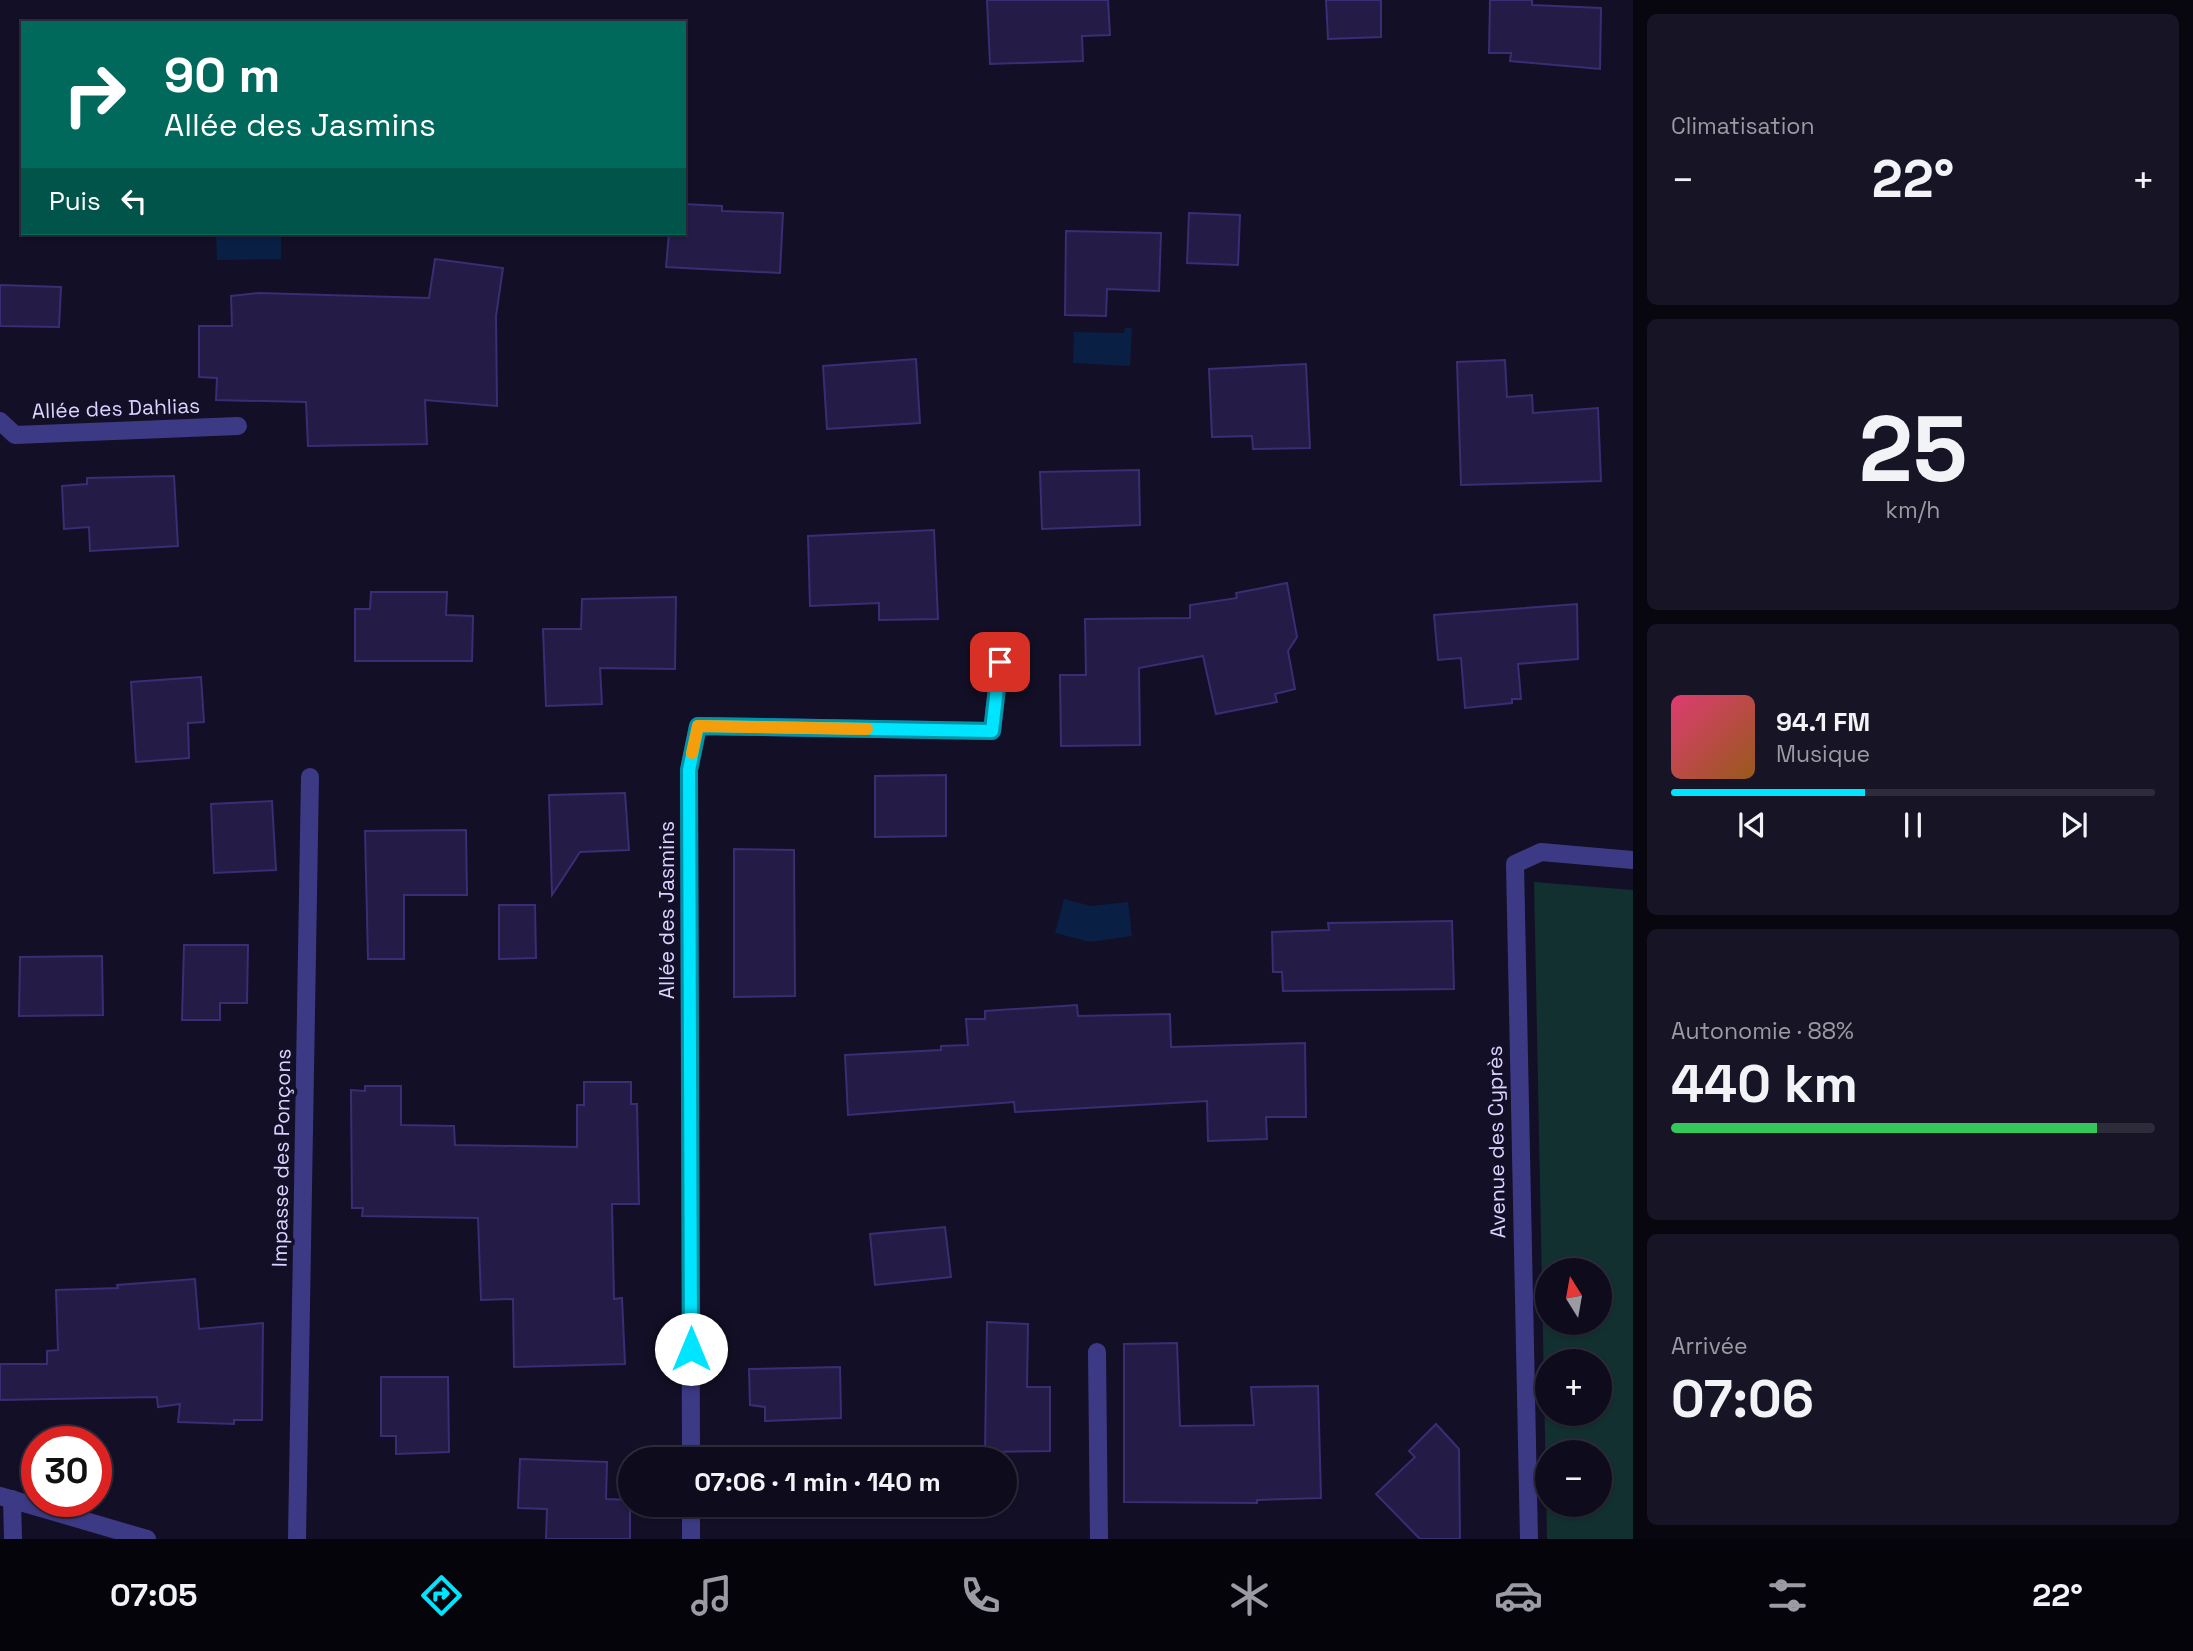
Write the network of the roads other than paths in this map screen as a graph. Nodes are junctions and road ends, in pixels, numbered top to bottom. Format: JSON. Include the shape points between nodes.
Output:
{"nodes":[{"id":1,"x":0,"y":421,"type":"edge"},
{"id":2,"x":239,"y":426,"type":"dead end"},
{"id":3,"x":1000,"y":662,"type":"dead end"},
{"id":4,"x":310,"y":777,"type":"dead end"},
{"id":5,"x":1633,"y":860,"type":"edge"},
{"id":6,"x":1097,"y":1352,"type":"dead end"},
{"id":7,"x":691,"y":1447,"type":"edge"},
{"id":8,"x":6,"y":1498,"type":"edge"},
{"id":9,"x":691,"y":1517,"type":"edge"},
{"id":10,"x":13,"y":1539,"type":"edge"},
{"id":11,"x":147,"y":1539,"type":"edge"},
{"id":12,"x":297,"y":1539,"type":"edge"},
{"id":13,"x":691,"y":1539,"type":"edge"},
{"id":14,"x":1099,"y":1539,"type":"edge"},
{"id":15,"x":1528,"y":1539,"type":"edge"}],
"edges":[{"from":1,"to":2,"type":"street","name":"Allée des Dahlias","via":[[15,435]]},
{"from":3,"to":7,"type":"street","name":"Allée des Jasmins","via":[[992,731],[698,726],[689,770]]},
{"from":4,"to":12,"type":"street","name":"Impasse des Ponçons"},
{"from":5,"to":15,"type":"street","name":"Avenue des Cyprès","via":[[1541,852],[1515,864]]},
{"from":6,"to":14,"type":"street"},
{"from":8,"to":10,"type":"street"},
{"from":8,"to":11,"type":"street"},
{"from":9,"to":13,"type":"street"}]}
